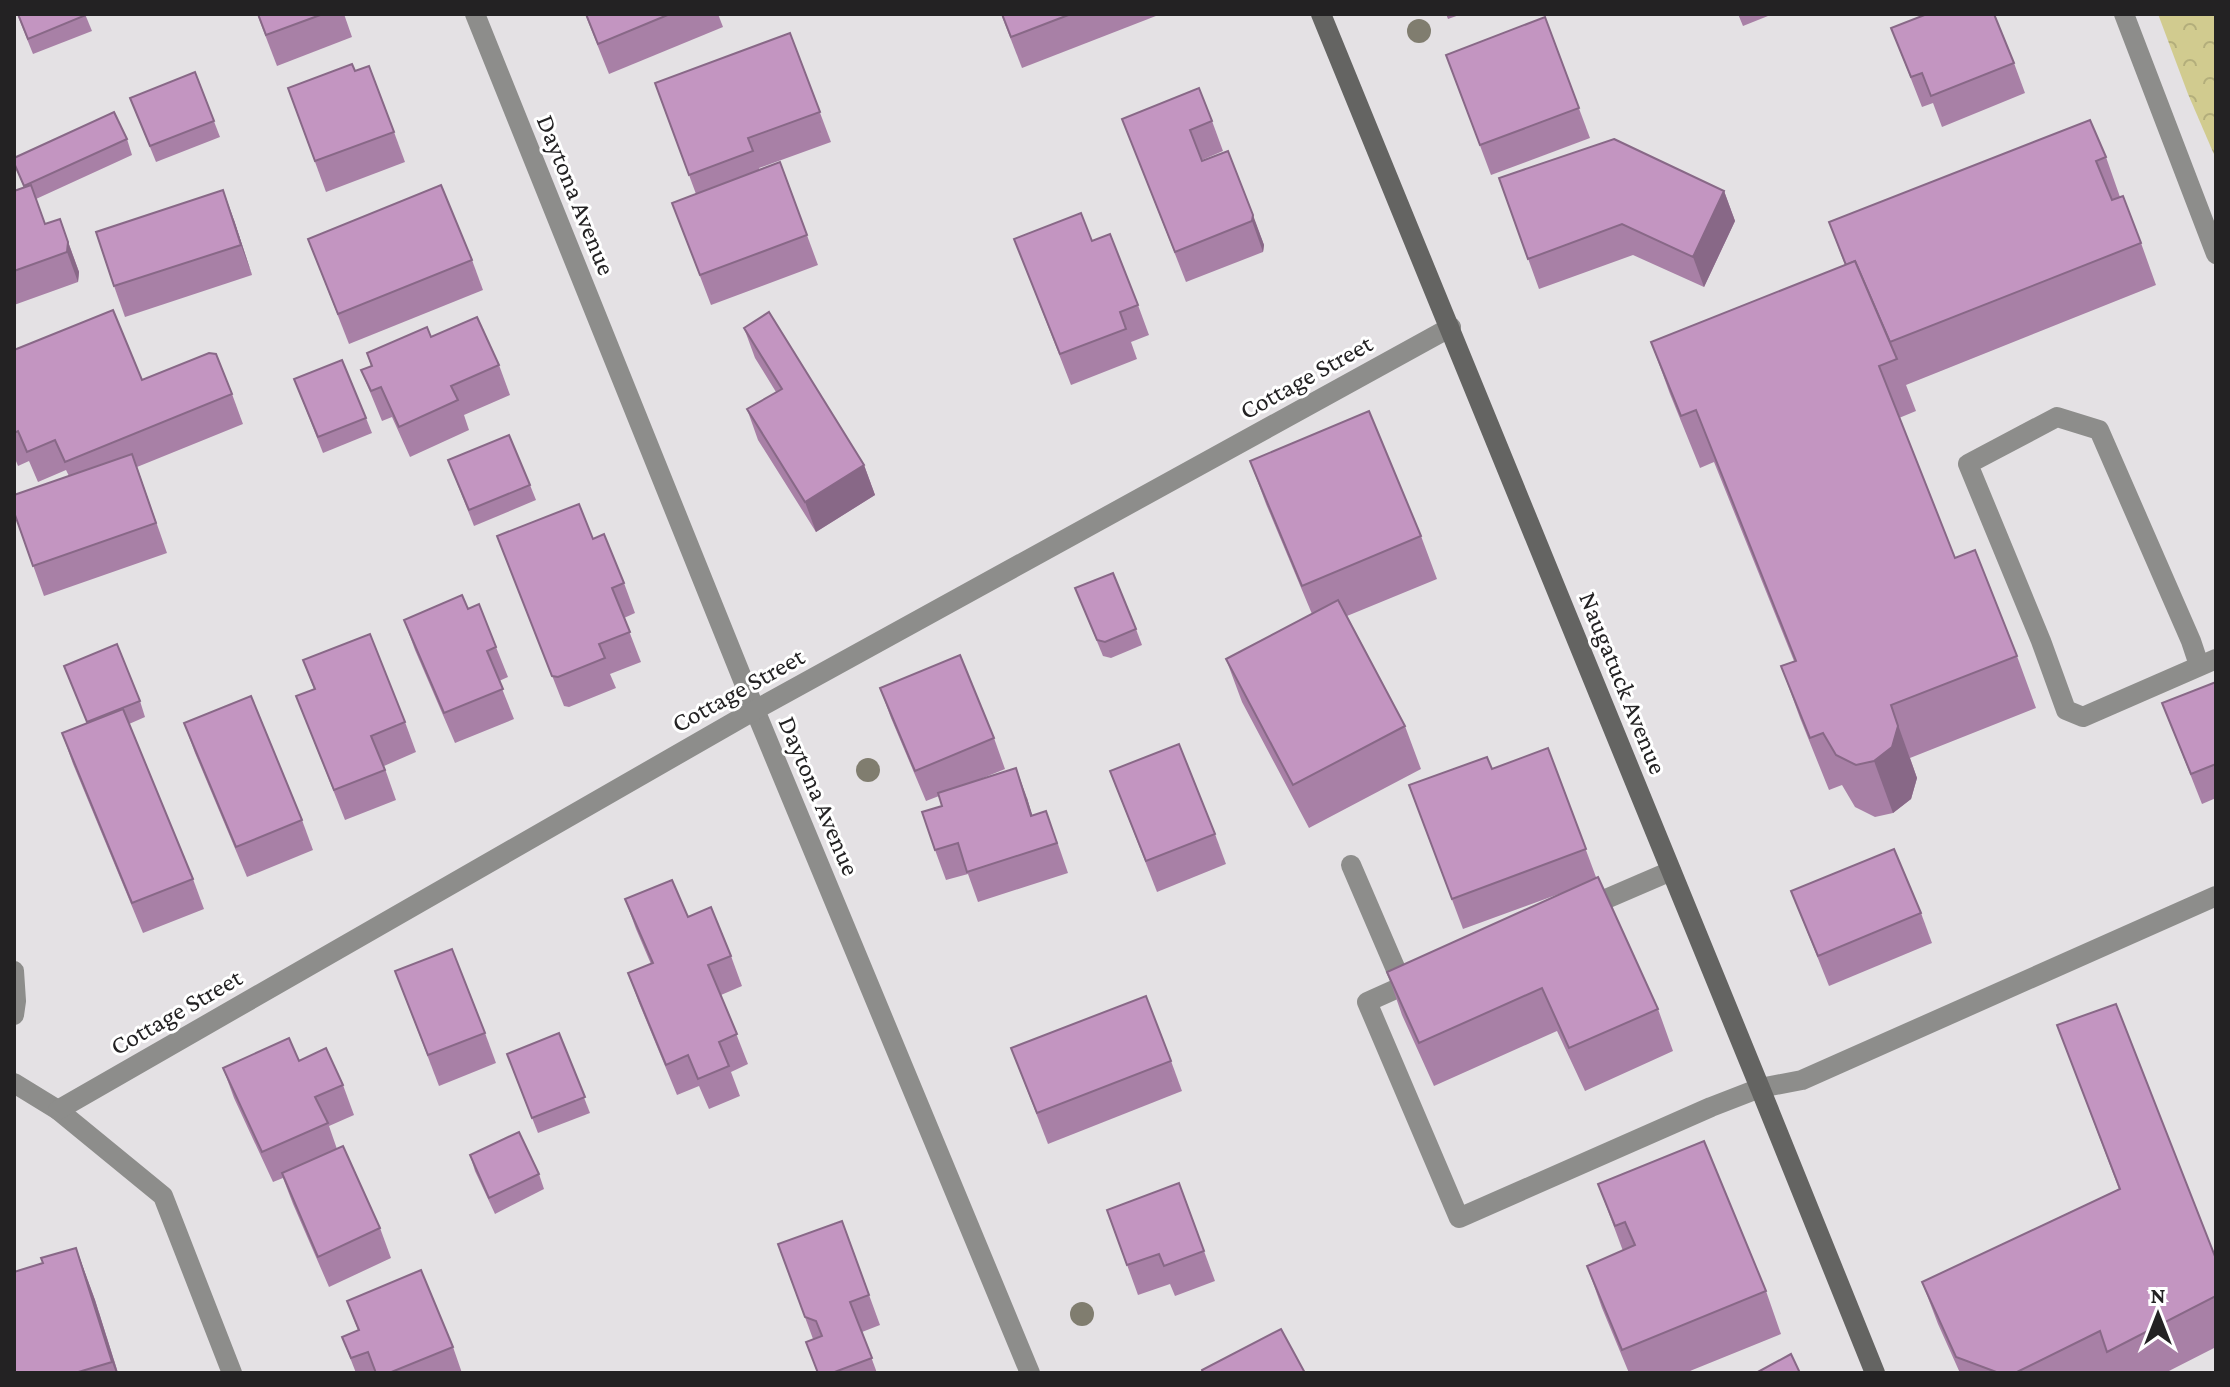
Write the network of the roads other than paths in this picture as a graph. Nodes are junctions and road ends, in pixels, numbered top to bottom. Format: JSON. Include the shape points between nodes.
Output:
{"nodes":[{"id":1,"x":475,"y":14,"type":"edge"},
{"id":2,"x":1321,"y":14,"type":"edge"},
{"id":3,"x":2124,"y":14,"type":"edge"},
{"id":4,"x":2216,"y":254,"type":"edge"},
{"id":5,"x":1451,"y":327,"type":"junction"},
{"id":6,"x":2208,"y":662,"type":"edge"},
{"id":7,"x":755,"y":710,"type":"junction"},
{"id":8,"x":1351,"y":865,"type":"dead end"},
{"id":9,"x":1671,"y":871,"type":"junction"},
{"id":10,"x":2216,"y":896,"type":"edge"},
{"id":11,"x":1564,"y":917,"type":"edge"},
{"id":12,"x":14,"y":971,"type":"edge"},
{"id":13,"x":1432,"y":974,"type":"edge"},
{"id":14,"x":1403,"y":986,"type":"junction"},
{"id":15,"x":14,"y":1015,"type":"edge"},
{"id":16,"x":14,"y":1083,"type":"edge"},
{"id":17,"x":1760,"y":1088,"type":"junction"},
{"id":18,"x":58,"y":1110,"type":"junction"},
{"id":19,"x":232,"y":1373,"type":"edge"},
{"id":20,"x":1030,"y":1373,"type":"edge"},
{"id":21,"x":1875,"y":1373,"type":"edge"}],
"edges":[{"from":1,"to":7,"type":"street","name":"Daytona Avenue"},
{"from":2,"to":5,"type":"main road","name":"Naugatuck Avenue"},
{"from":3,"to":4,"type":"street"},
{"from":5,"to":7,"type":"street","name":"Cottage Street"},
{"from":5,"to":9,"type":"main road","name":"Naugatuck Avenue"},
{"from":6,"to":6,"type":"street","via":[[2191,641],[2099,430],[2057,417],[1968,464],[2066,710],[2083,717]]},
{"from":7,"to":18,"type":"street","name":"Cottage Street"},
{"from":7,"to":20,"type":"street","name":"Daytona Avenue"},
{"from":8,"to":14,"type":"street"},
{"from":9,"to":11,"type":"street"},
{"from":9,"to":17,"type":"main road","name":"Naugatuck Avenue"},
{"from":10,"to":17,"type":"street","via":[[1802,1080]]},
{"from":12,"to":15,"type":"street"},
{"from":13,"to":14,"type":"street"},
{"from":14,"to":17,"type":"street","via":[[1367,1002],[1459,1218]]},
{"from":16,"to":18,"type":"street"},
{"from":17,"to":21,"type":"main road","name":"Naugatuck Avenue"},
{"from":18,"to":19,"type":"street","via":[[163,1196]]}]}
